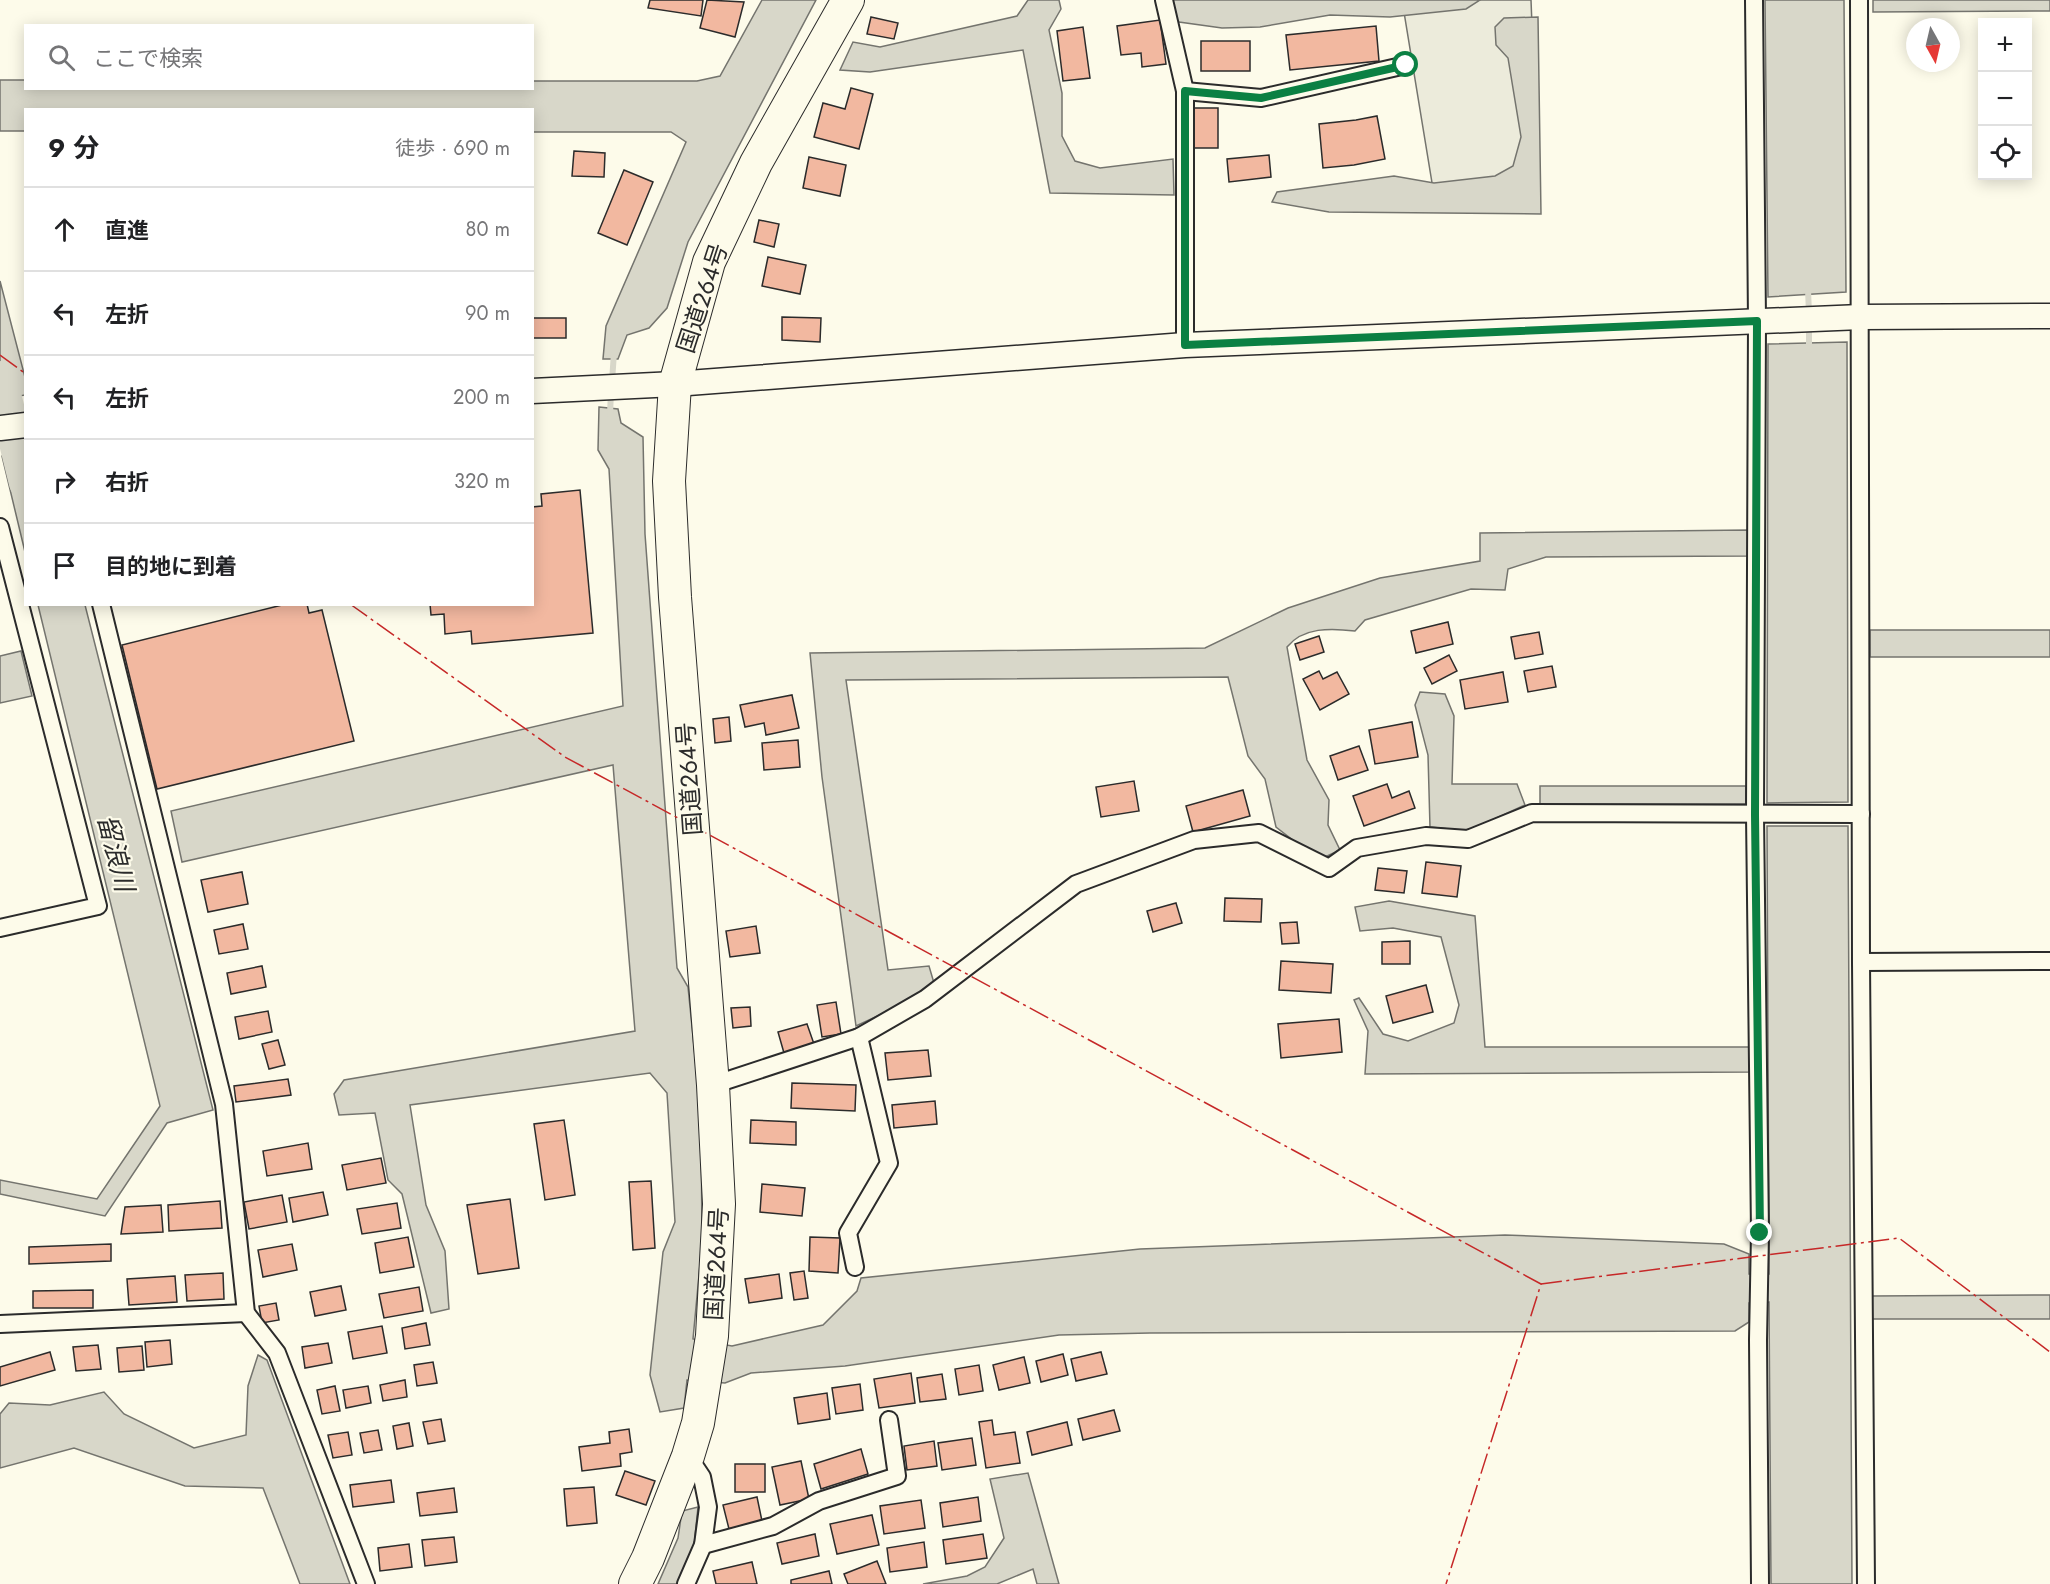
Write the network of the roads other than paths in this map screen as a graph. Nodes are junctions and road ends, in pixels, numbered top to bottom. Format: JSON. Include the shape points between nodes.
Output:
{"nodes":[{"id":1,"x":848,"y":0,"type":"edge"},
{"id":2,"x":1164,"y":0,"type":"edge"},
{"id":3,"x":1754,"y":0,"type":"edge"},
{"id":4,"x":1859,"y":0,"type":"edge"},
{"id":5,"x":1406,"y":65,"type":"dead end"},
{"id":6,"x":1185,"y":91,"type":"junction"},
{"id":7,"x":2050,"y":316,"type":"edge"},
{"id":8,"x":1861,"y":317,"type":"junction"},
{"id":9,"x":1757,"y":321,"type":"junction"},
{"id":10,"x":1185,"y":345,"type":"junction"},
{"id":11,"x":675,"y":384,"type":"junction"},
{"id":12,"x":534,"y":391,"type":"edge"},
{"id":13,"x":0,"y":527,"type":"edge"},
{"id":14,"x":101,"y":606,"type":"edge"},
{"id":15,"x":1861,"y":814,"type":"junction"},
{"id":16,"x":1755,"y":815,"type":"junction"},
{"id":17,"x":0,"y":928,"type":"edge"},
{"id":18,"x":2050,"y":961,"type":"edge"},
{"id":19,"x":1861,"y":962,"type":"junction"},
{"id":20,"x":859,"y":1036,"type":"junction"},
{"id":21,"x":713,"y":1085,"type":"junction"},
{"id":22,"x":855,"y":1267,"type":"dead end"},
{"id":23,"x":246,"y":1313,"type":"junction"},
{"id":24,"x":0,"y":1324,"type":"edge"},
{"id":25,"x":889,"y":1420,"type":"dead end"},
{"id":26,"x":688,"y":1456,"type":"junction"},
{"id":27,"x":703,"y":1545,"type":"junction"},
{"id":28,"x":366,"y":1584,"type":"edge"},
{"id":29,"x":635,"y":1584,"type":"edge"},
{"id":30,"x":686,"y":1584,"type":"edge"},
{"id":31,"x":1760,"y":1584,"type":"edge"},
{"id":32,"x":1866,"y":1584,"type":"edge"}],
"edges":[{"from":1,"to":11,"type":"highway","name":"国道264号","via":[[756,163],[709,262]]},
{"from":2,"to":6,"type":"street"},
{"from":3,"to":9,"type":"street"},
{"from":4,"to":8,"type":"street"},
{"from":5,"to":6,"type":"street","via":[[1261,98]]},
{"from":6,"to":10,"type":"street"},
{"from":7,"to":8,"type":"street"},
{"from":8,"to":9,"type":"street"},
{"from":8,"to":15,"type":"street"},
{"from":9,"to":10,"type":"street"},
{"from":9,"to":16,"type":"street"},
{"from":10,"to":11,"type":"street"},
{"from":11,"to":12,"type":"street"},
{"from":11,"to":21,"type":"highway","name":"国道264号","via":[[669,481],[675,597]]},
{"from":13,"to":17,"type":"street","via":[[98,906]]},
{"from":14,"to":23,"type":"street","via":[[224,1104]]},
{"from":15,"to":16,"type":"street"},
{"from":15,"to":19,"type":"street"},
{"from":16,"to":20,"type":"street","via":[[1532,813],[1468,839],[1426,836],[1356,848],[1329,868],[1259,833],[1194,840],[1076,884],[924,999]]},
{"from":16,"to":31,"type":"street"},
{"from":18,"to":19,"type":"street"},
{"from":19,"to":32,"type":"street"},
{"from":20,"to":21,"type":"street"},
{"from":20,"to":22,"type":"street","via":[[889,1163],[848,1233]]},
{"from":21,"to":26,"type":"highway","name":"国道264号","via":[[719,1204],[712,1336]]},
{"from":23,"to":24,"type":"street"},
{"from":23,"to":28,"type":"street","via":[[277,1353]]},
{"from":25,"to":27,"type":"street","via":[[897,1476],[819,1501],[773,1526]]},
{"from":26,"to":27,"type":"street","via":[[702,1477],[708,1507]]},
{"from":26,"to":29,"type":"highway","name":"国道264号"},
{"from":27,"to":30,"type":"street"}]}
